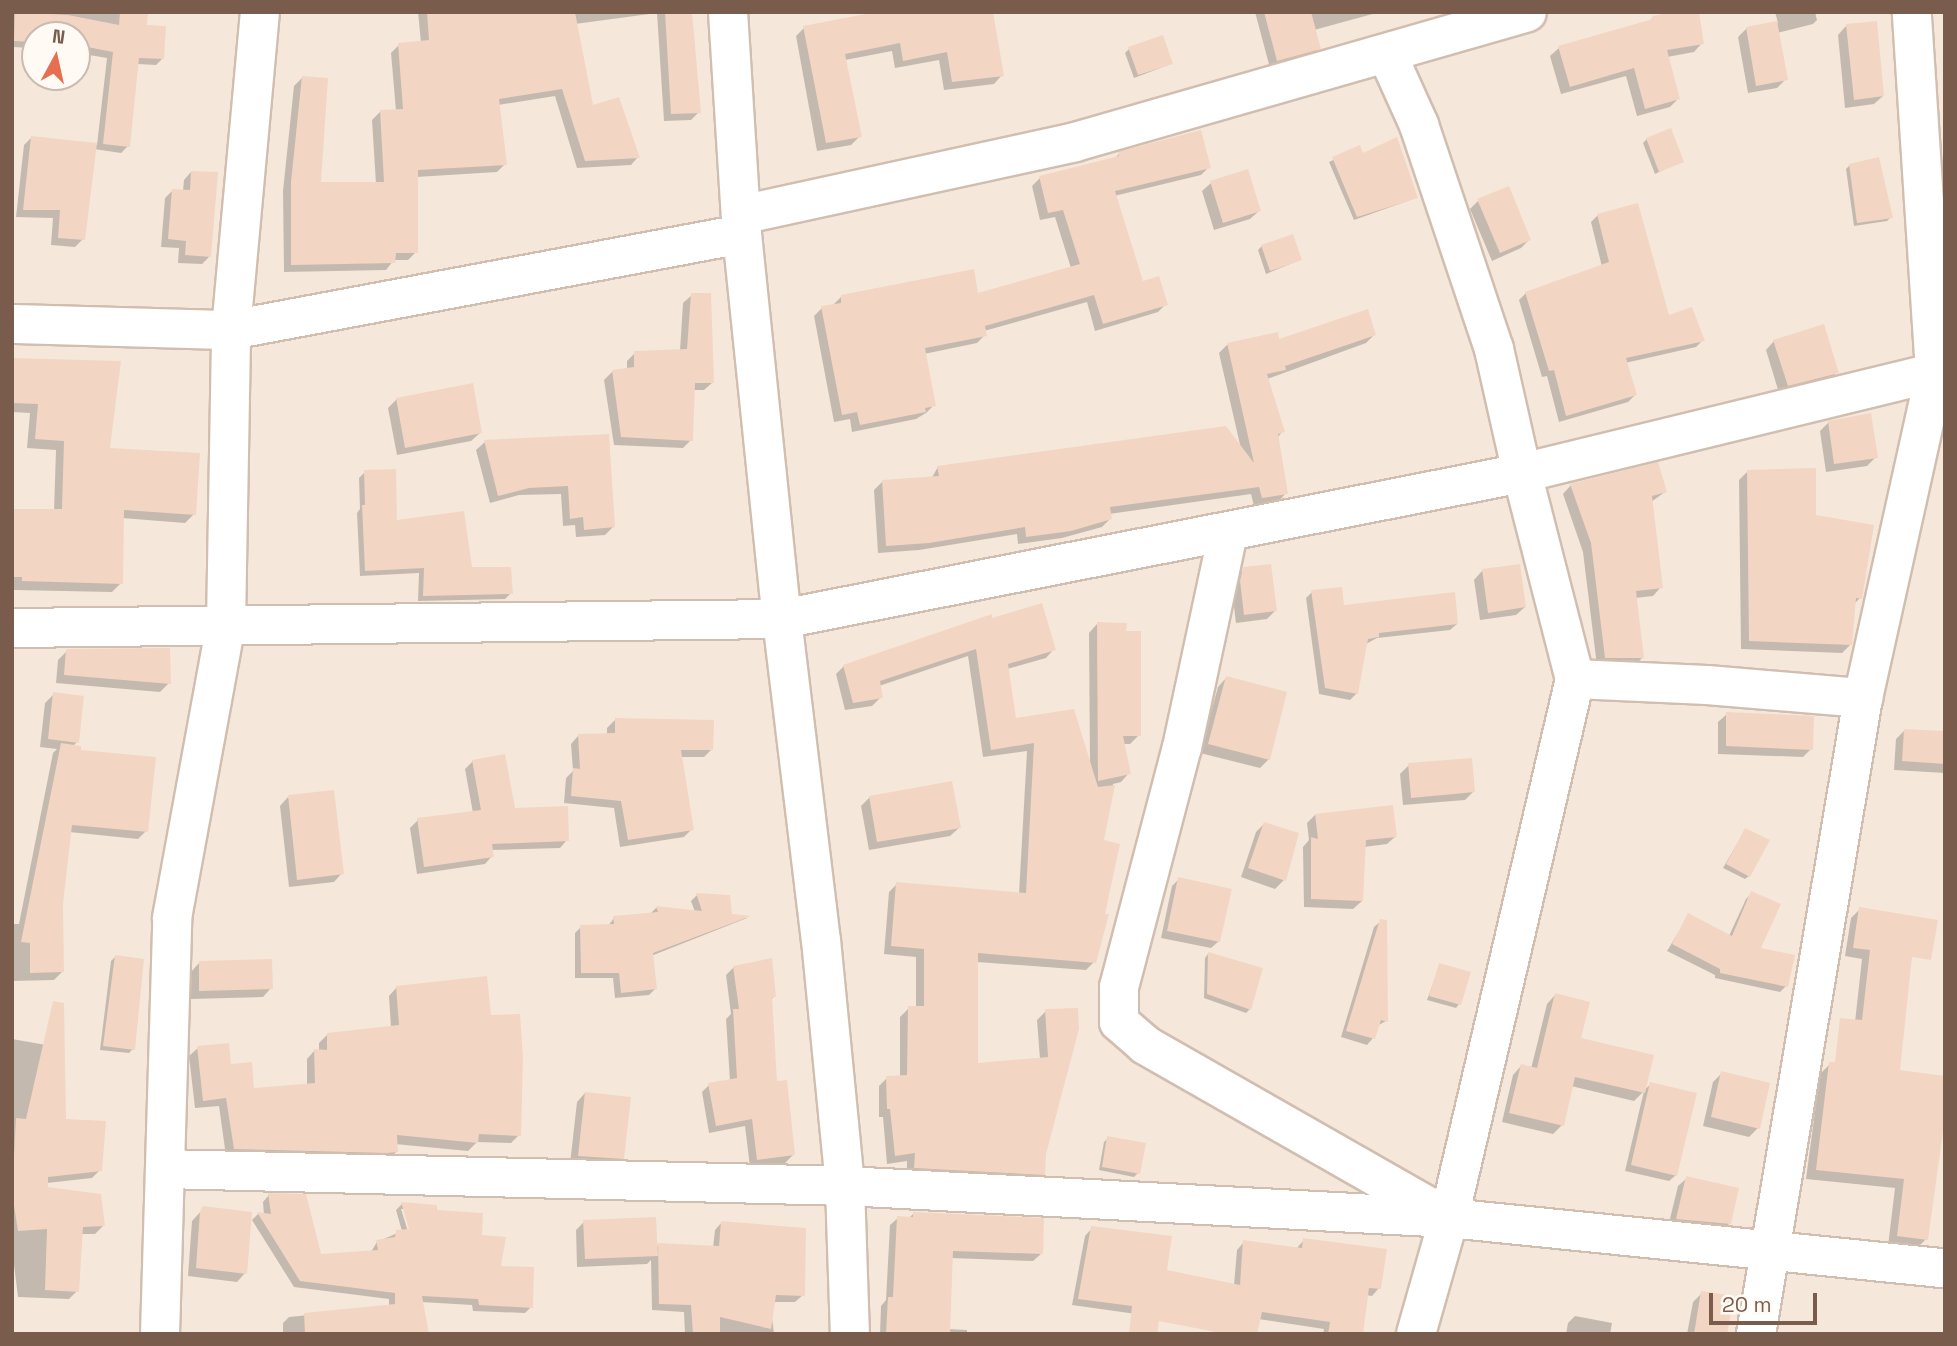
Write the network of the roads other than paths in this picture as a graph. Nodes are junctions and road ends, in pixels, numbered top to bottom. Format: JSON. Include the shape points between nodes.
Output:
{"nodes":[{"id":1,"x":260,"y":12,"type":"edge"},
{"id":2,"x":727,"y":12,"type":"edge"},
{"id":3,"x":1527,"y":12,"type":"edge"},
{"id":4,"x":1912,"y":12,"type":"edge"},
{"id":5,"x":1387,"y":54,"type":"junction"},
{"id":6,"x":742,"y":224,"type":"junction"},
{"id":7,"x":12,"y":324,"type":"edge"},
{"id":8,"x":231,"y":330,"type":"junction"},
{"id":9,"x":1935,"y":372,"type":"junction"},
{"id":10,"x":1522,"y":473,"type":"junction"},
{"id":11,"x":1228,"y":533,"type":"junction"},
{"id":12,"x":782,"y":619,"type":"junction"},
{"id":13,"x":226,"y":625,"type":"junction"},
{"id":14,"x":12,"y":628,"type":"edge"},
{"id":15,"x":1576,"y":679,"type":"junction"},
{"id":16,"x":1863,"y":698,"type":"junction"},
{"id":17,"x":165,"y":1169,"type":"junction"},
{"id":18,"x":845,"y":1185,"type":"junction"},
{"id":19,"x":1449,"y":1218,"type":"junction"},
{"id":20,"x":1771,"y":1250,"type":"junction"},
{"id":21,"x":1945,"y":1268,"type":"edge"},
{"id":22,"x":160,"y":1334,"type":"edge"},
{"id":23,"x":850,"y":1334,"type":"edge"},
{"id":24,"x":1416,"y":1334,"type":"edge"},
{"id":25,"x":1756,"y":1334,"type":"edge"}],
"edges":[{"from":1,"to":8,"type":"street"},
{"from":2,"to":6,"type":"street"},
{"from":3,"to":5,"type":"street"},
{"from":4,"to":9,"type":"street"},
{"from":5,"to":6,"type":"street","via":[[1075,142]]},
{"from":5,"to":10,"type":"street","via":[[1419,125],[1494,349]]},
{"from":6,"to":8,"type":"street"},
{"from":6,"to":12,"type":"street"},
{"from":7,"to":8,"type":"street"},
{"from":8,"to":13,"type":"street"},
{"from":9,"to":10,"type":"street"},
{"from":9,"to":16,"type":"street"},
{"from":10,"to":11,"type":"street"},
{"from":10,"to":15,"type":"street"},
{"from":11,"to":12,"type":"street"},
{"from":11,"to":19,"type":"street","via":[[1185,735],[1119,987],[1119,1022],[1145,1045]]},
{"from":12,"to":13,"type":"street"},
{"from":12,"to":18,"type":"street"},
{"from":13,"to":14,"type":"street"},
{"from":13,"to":17,"type":"street","via":[[172,918]]},
{"from":15,"to":16,"type":"street"},
{"from":15,"to":19,"type":"street"},
{"from":16,"to":20,"type":"street"},
{"from":17,"to":18,"type":"street"},
{"from":17,"to":22,"type":"street"},
{"from":18,"to":19,"type":"street"},
{"from":18,"to":23,"type":"street"},
{"from":19,"to":20,"type":"street"},
{"from":19,"to":24,"type":"street"},
{"from":20,"to":21,"type":"street"},
{"from":20,"to":25,"type":"street"}]}
